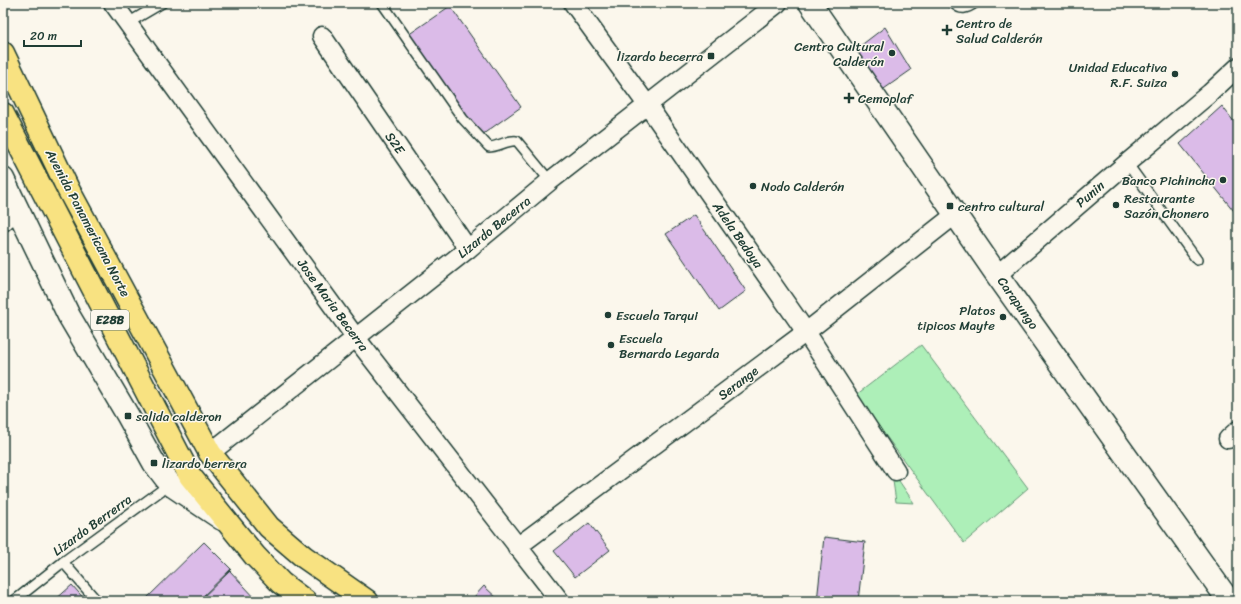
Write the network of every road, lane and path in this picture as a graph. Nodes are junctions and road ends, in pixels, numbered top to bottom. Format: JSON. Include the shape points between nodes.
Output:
{"nodes":[{"id":1,"x":113,"y":3,"type":"edge"},
{"id":2,"x":162,"y":3,"type":"edge"},
{"id":3,"x":382,"y":3,"type":"edge"},
{"id":4,"x":573,"y":3,"type":"edge"},
{"id":5,"x":778,"y":3,"type":"edge"},
{"id":6,"x":810,"y":3,"type":"edge"},
{"id":7,"x":953,"y":3,"type":"edge"},
{"id":8,"x":975,"y":3,"type":"edge"},
{"id":9,"x":128,"y":23,"type":"junction"},
{"id":10,"x":322,"y":36,"type":"dead end"},
{"id":11,"x":3,"y":53,"type":"edge"},
{"id":12,"x":1238,"y":67,"type":"edge"},
{"id":13,"x":648,"y":106,"type":"junction"},
{"id":14,"x":3,"y":114,"type":"edge"},
{"id":15,"x":1127,"y":163,"type":"junction"},
{"id":16,"x":3,"y":179,"type":"edge"},
{"id":17,"x":550,"y":181,"type":"junction"},
{"id":18,"x":956,"y":214,"type":"junction"},
{"id":19,"x":10,"y":215,"type":"edge"},
{"id":20,"x":468,"y":249,"type":"junction"},
{"id":21,"x":1196,"y":260,"type":"dead end"},
{"id":22,"x":997,"y":275,"type":"junction"},
{"id":23,"x":806,"y":332,"type":"junction"},
{"id":24,"x":356,"y":338,"type":"junction"},
{"id":25,"x":210,"y":453,"type":"junction"},
{"id":26,"x":896,"y":471,"type":"dead end"},
{"id":27,"x":180,"y":480,"type":"junction"},
{"id":28,"x":517,"y":547,"type":"junction"},
{"id":29,"x":63,"y":562,"type":"junction"},
{"id":30,"x":14,"y":601,"type":"edge"},
{"id":31,"x":97,"y":601,"type":"edge"},
{"id":32,"x":305,"y":601,"type":"edge"},
{"id":33,"x":367,"y":601,"type":"edge"},
{"id":34,"x":560,"y":601,"type":"edge"},
{"id":35,"x":1229,"y":601,"type":"edge"}],
"edges":[{"from":1,"to":9,"type":"street","name":"Jose Maria Becerra"},
{"from":2,"to":9,"type":"lane"},
{"from":3,"to":17,"type":"lane","via":[[463,119],[484,143],[489,147],[517,141]]},
{"from":4,"to":13,"type":"street","name":"Adela Bedoya"},
{"from":5,"to":13,"type":"street","name":"Lizardo Becerra"},
{"from":6,"to":18,"type":"street","name":"Carapungo"},
{"from":7,"to":8,"type":"lane","via":[[958,8],[965,9]]},
{"from":9,"to":24,"type":"street","name":"Jose Maria Becerra"},
{"from":10,"to":20,"type":"street","name":"S2E"},
{"from":11,"to":25,"type":"highway","name":"Avenida Panamericana Norte","number":"E28B","via":[[68,189]]},
{"from":12,"to":15,"type":"street","name":"Punin"},
{"from":13,"to":17,"type":"street","name":"Lizardo Becerra"},
{"from":13,"to":23,"type":"street","name":"Adela Bedoya"},
{"from":14,"to":27,"type":"highway","name":"Avenida Panamericana Norte","number":"E28B"},
{"from":15,"to":21,"type":"lane"},
{"from":15,"to":22,"type":"street","name":"Punin"},
{"from":16,"to":19,"type":"street","name":"Avenida Panamericana Norte"},
{"from":17,"to":20,"type":"street","name":"Lizardo Becerra"},
{"from":18,"to":22,"type":"street","name":"Carapungo"},
{"from":18,"to":23,"type":"street","name":"Serange"},
{"from":19,"to":27,"type":"street","name":"Avenida Panamericana Norte","via":[[154,463]]},
{"from":20,"to":24,"type":"street","name":"Lizardo Becerra"},
{"from":22,"to":35,"type":"street","name":"Carapungo"},
{"from":23,"to":26,"type":"street","name":"Adela Bedoya"},
{"from":23,"to":28,"type":"street","name":"Serange"},
{"from":24,"to":25,"type":"street","name":"Lizardo Becerra"},
{"from":24,"to":28,"type":"street","name":"Jose Maria Becerra"},
{"from":25,"to":33,"type":"highway","name":"Avenida Panamericana Norte","number":"E28B","via":[[269,527],[304,557]]},
{"from":27,"to":29,"type":"lane","name":"Lizardo Berrerra"},
{"from":27,"to":32,"type":"highway","name":"Avenida Panamericana Norte","number":"E28B","via":[[225,521],[280,583]]},
{"from":28,"to":34,"type":"street","name":"Jose Maria Becerra"},
{"from":29,"to":30,"type":"lane","name":"Lizardo Berrerra"},
{"from":29,"to":31,"type":"lane"}]}
